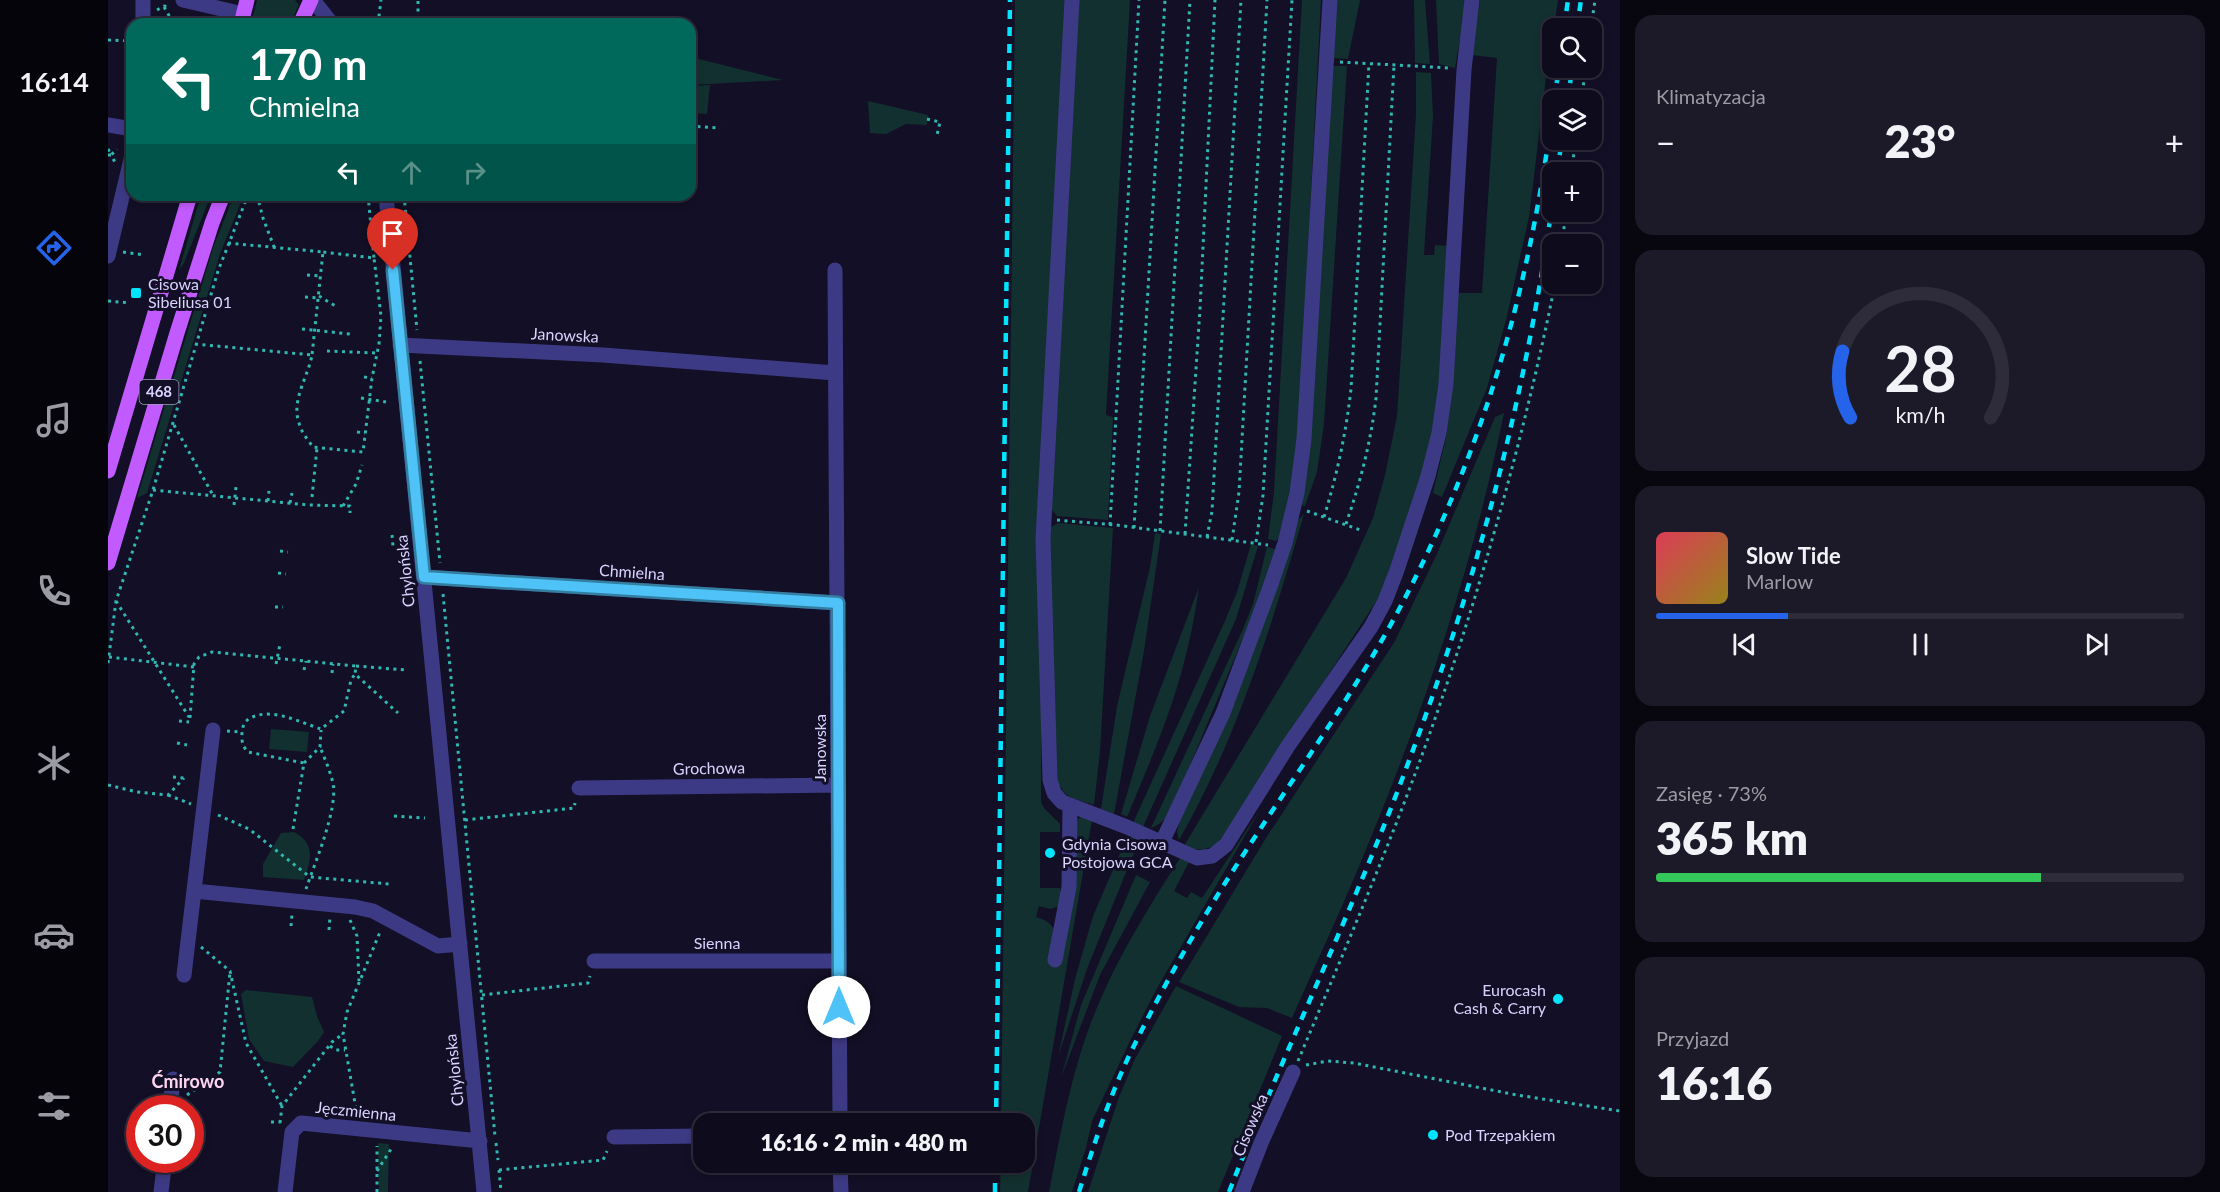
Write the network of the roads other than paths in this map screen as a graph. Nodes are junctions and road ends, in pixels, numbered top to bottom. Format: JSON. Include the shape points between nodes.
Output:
{"nodes":[{"id":1,"x":143,"y":0,"type":"edge"},
{"id":2,"x":183,"y":0,"type":"edge"},
{"id":3,"x":312,"y":0,"type":"edge"},
{"id":4,"x":1072,"y":0,"type":"edge"},
{"id":5,"x":1330,"y":0,"type":"edge"},
{"id":6,"x":1472,"y":0,"type":"edge"},
{"id":7,"x":244,"y":13,"type":"edge"},
{"id":8,"x":142,"y":18,"type":"edge"},
{"id":9,"x":303,"y":18,"type":"edge"},
{"id":10,"x":327,"y":18,"type":"edge"},
{"id":11,"x":108,"y":125,"type":"edge"},
{"id":12,"x":126,"y":128,"type":"edge"},
{"id":13,"x":126,"y":181,"type":"edge"},
{"id":14,"x":188,"y":201,"type":"edge"},
{"id":15,"x":221,"y":201,"type":"edge"},
{"id":16,"x":387,"y":201,"type":"edge"},
{"id":17,"x":109,"y":253,"type":"edge"},
{"id":18,"x":835,"y":270,"type":"dead end"},
{"id":19,"x":400,"y":345,"type":"junction"},
{"id":20,"x":835,"y":373,"type":"junction"},
{"id":21,"x":108,"y":471,"type":"edge"},
{"id":22,"x":108,"y":563,"type":"edge"},
{"id":23,"x":424,"y":577,"type":"junction"},
{"id":24,"x":838,"y":603,"type":"junction"},
{"id":25,"x":213,"y":730,"type":"dead end"},
{"id":26,"x":838,"y":785,"type":"junction"},
{"id":27,"x":579,"y":788,"type":"road end"},
{"id":28,"x":1070,"y":806,"type":"junction"},
{"id":29,"x":1162,"y":842,"type":"junction"},
{"id":30,"x":194,"y":891,"type":"junction"},
{"id":31,"x":460,"y":944,"type":"junction"},
{"id":32,"x":1055,"y":960,"type":"dead end"},
{"id":33,"x":594,"y":961,"type":"road end"},
{"id":34,"x":839,"y":961,"type":"junction"},
{"id":35,"x":184,"y":975,"type":"dead end"},
{"id":36,"x":1295,"y":1069,"type":"road end"},
{"id":37,"x":173,"y":1079,"type":"dead end"},
{"id":38,"x":171,"y":1095,"type":"edge"},
{"id":39,"x":840,"y":1113,"type":"edge"},
{"id":40,"x":614,"y":1137,"type":"road end"},
{"id":41,"x":693,"y":1137,"type":"edge"},
{"id":42,"x":480,"y":1141,"type":"junction"},
{"id":43,"x":163,"y":1173,"type":"edge"},
{"id":44,"x":840,"y":1173,"type":"edge"},
{"id":45,"x":161,"y":1192,"type":"edge"},
{"id":46,"x":285,"y":1192,"type":"edge"},
{"id":47,"x":484,"y":1192,"type":"edge"},
{"id":48,"x":841,"y":1192,"type":"edge"},
{"id":49,"x":1242,"y":1192,"type":"edge"}],
"edges":[{"from":1,"to":8,"type":"street"},
{"from":2,"to":7,"type":"street"},
{"from":3,"to":9,"type":"main road"},
{"from":3,"to":10,"type":"street"},
{"from":4,"to":28,"type":"street","via":[[1044,519],[1050,780],[1054,793]]},
{"from":5,"to":29,"type":"street","via":[[1304,439],[1294,507],[1284,547],[1223,713]]},
{"from":6,"to":29,"type":"street","via":[[1464,70],[1446,384],[1428,476],[1398,570],[1371,627],[1226,845],[1212,856],[1197,858]]},
{"from":11,"to":12,"type":"street"},
{"from":13,"to":17,"type":"street"},
{"from":14,"to":21,"type":"main road","number":"468"},
{"from":15,"to":22,"type":"main road","number":"468"},
{"from":16,"to":19,"type":"street","name":"Chylońska"},
{"from":18,"to":20,"type":"street","name":"Janowska"},
{"from":19,"to":20,"type":"street","name":"Janowska","via":[[603,355]]},
{"from":19,"to":23,"type":"street","name":"Chylońska"},
{"from":20,"to":24,"type":"street","name":"Janowska"},
{"from":23,"to":24,"type":"street","name":"Chmielna"},
{"from":23,"to":31,"type":"street","name":"Chylońska"},
{"from":24,"to":26,"type":"street","name":"Janowska"},
{"from":25,"to":30,"type":"street"},
{"from":26,"to":27,"type":"street","name":"Grochowa"},
{"from":26,"to":34,"type":"street","name":"Janowska"},
{"from":28,"to":29,"type":"street"},
{"from":28,"to":32,"type":"street","via":[[1069,887]]},
{"from":30,"to":31,"type":"street","via":[[297,907],[373,910],[438,946]]},
{"from":30,"to":35,"type":"street"},
{"from":31,"to":42,"type":"street","name":"Chylońska"},
{"from":33,"to":34,"type":"street","name":"Sienna"},
{"from":34,"to":39,"type":"street","name":"Janowska"},
{"from":36,"to":49,"type":"street","name":"Cisowska"},
{"from":37,"to":38,"type":"street"},
{"from":40,"to":41,"type":"street"},
{"from":42,"to":46,"type":"street","name":"Jęczmienna","via":[[301,1123],[292,1132]]},
{"from":42,"to":47,"type":"street","name":"Chylońska"},
{"from":43,"to":45,"type":"street"},
{"from":44,"to":48,"type":"street"}]}
